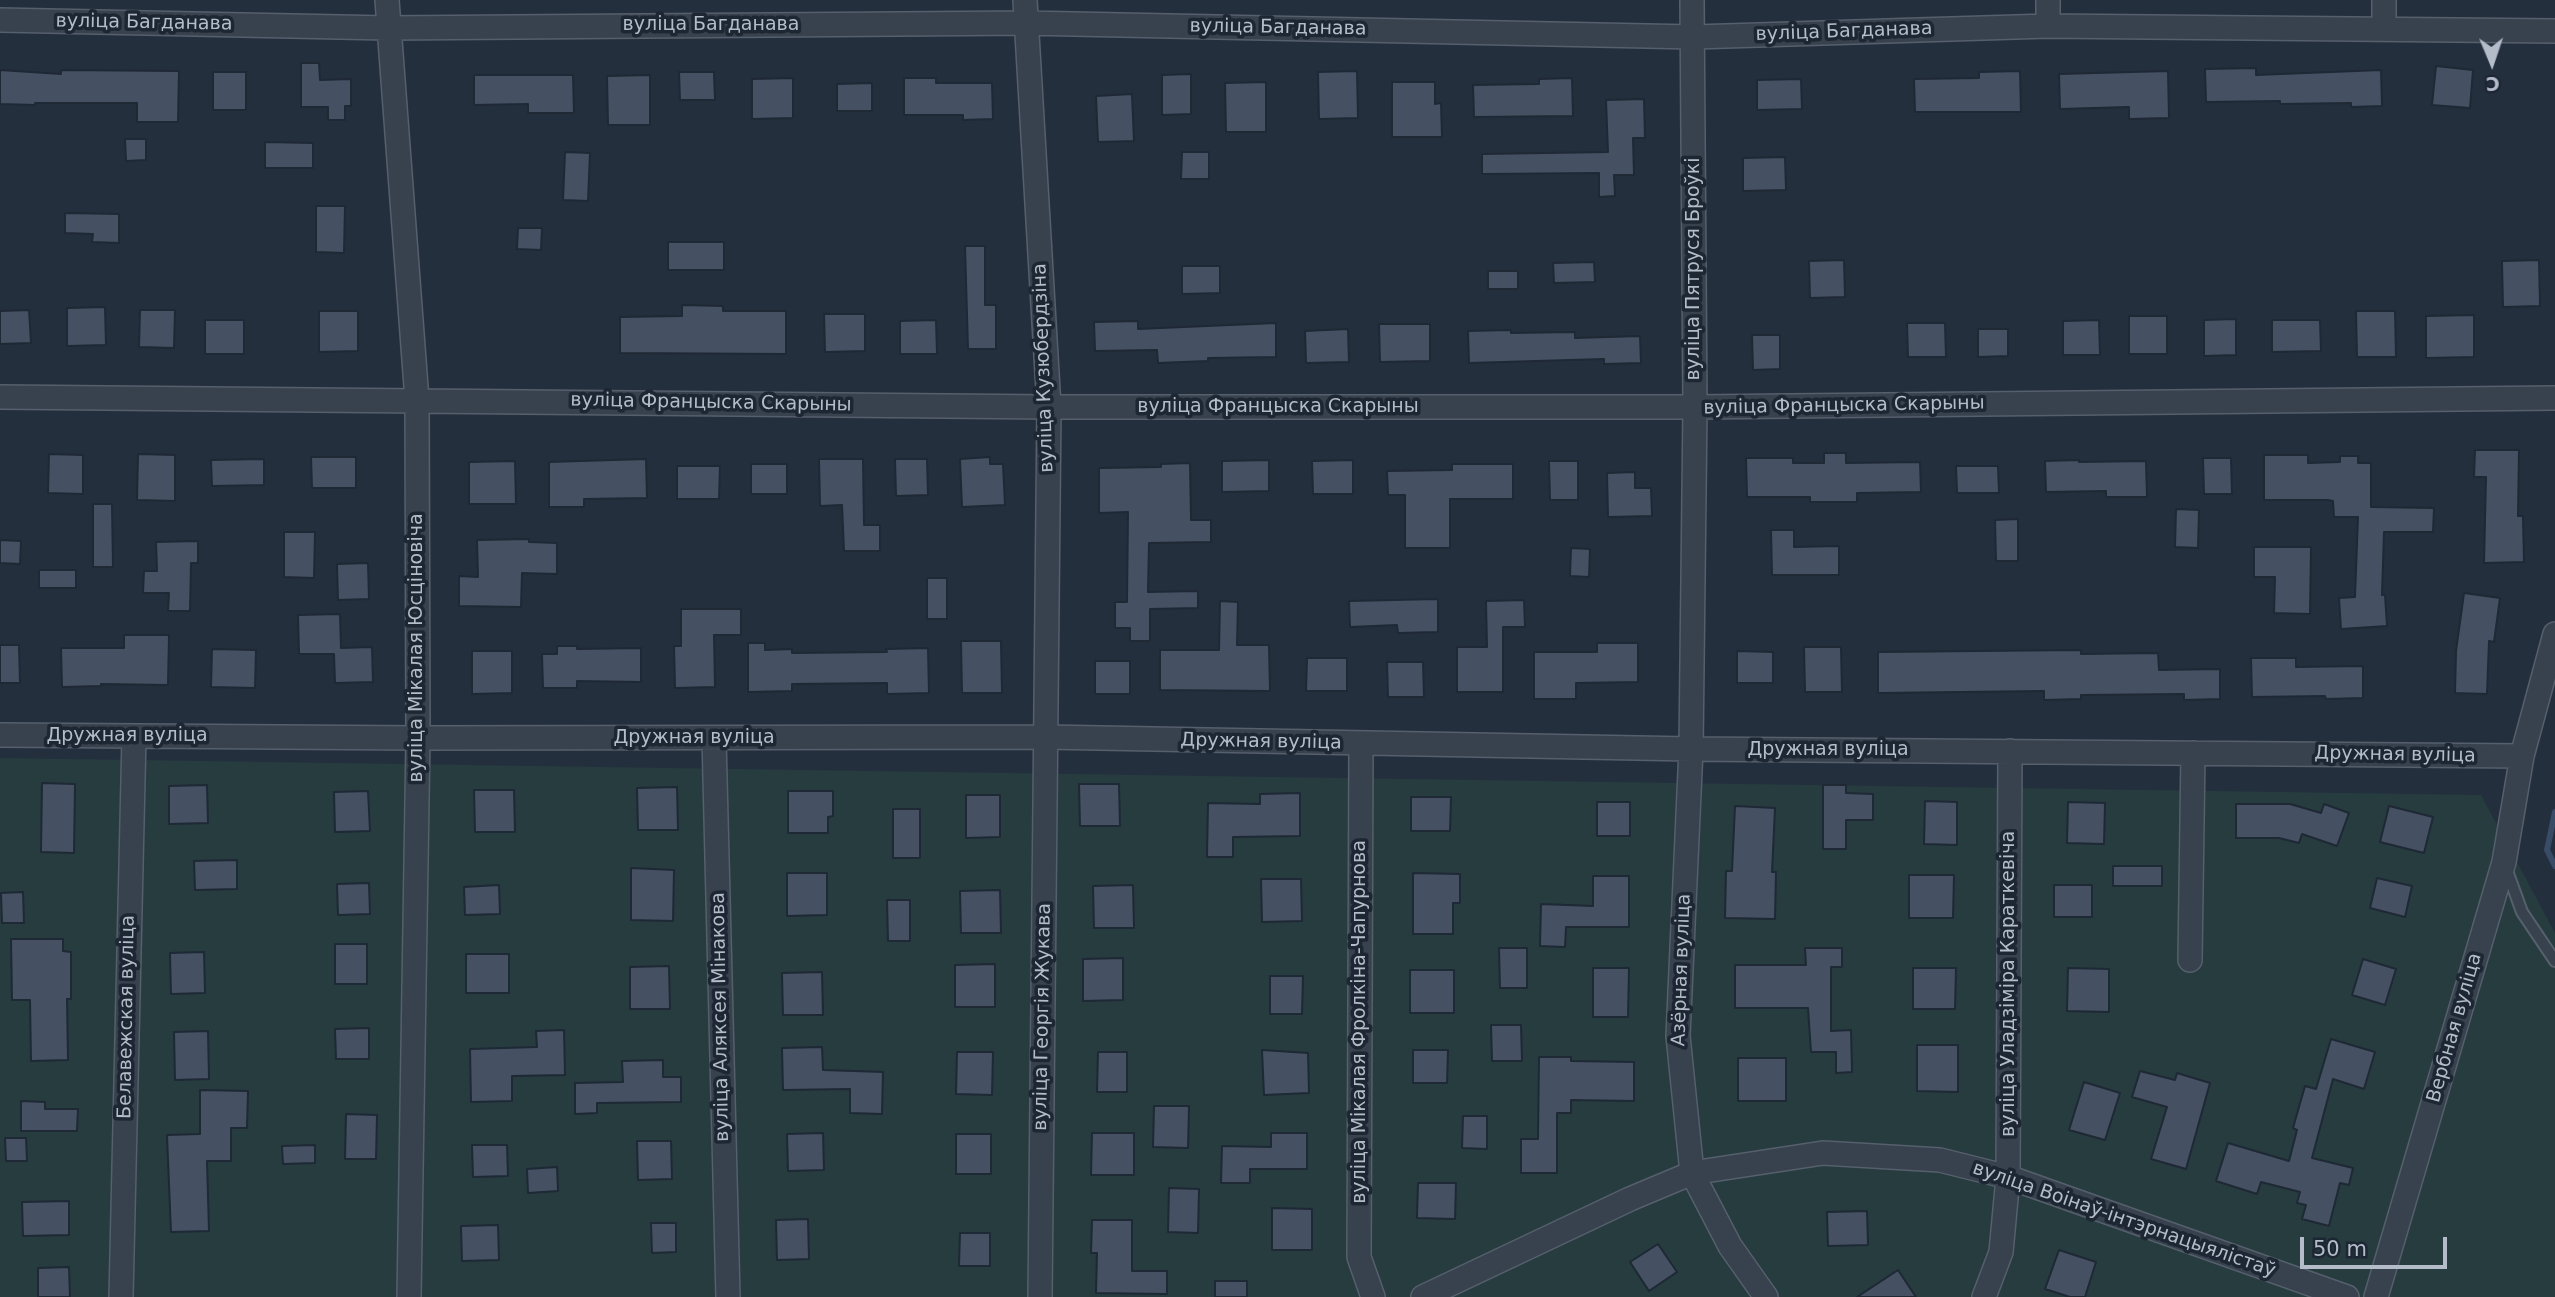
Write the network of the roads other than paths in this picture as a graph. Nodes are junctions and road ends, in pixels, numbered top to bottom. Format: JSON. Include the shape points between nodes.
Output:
{"nodes":[{"id":1,"x":387,"y":0,"type":"edge"},
{"id":2,"x":1692,"y":0,"type":"edge"},
{"id":3,"x":2048,"y":0,"type":"edge"},
{"id":4,"x":2384,"y":0,"type":"edge"},
{"id":5,"x":1026,"y":11,"type":"edge"},
{"id":6,"x":0,"y":20,"type":"edge"},
{"id":7,"x":2048,"y":26,"type":"junction"},
{"id":8,"x":388,"y":28,"type":"junction"},
{"id":9,"x":2384,"y":28,"type":"junction"},
{"id":10,"x":2555,"y":31,"type":"edge"},
{"id":11,"x":1693,"y":37,"type":"junction"},
{"id":12,"x":0,"y":397,"type":"edge"},
{"id":13,"x":2555,"y":398,"type":"edge"},
{"id":14,"x":417,"y":400,"type":"junction"},
{"id":15,"x":1049,"y":407,"type":"junction"},
{"id":16,"x":1695,"y":407,"type":"junction"},
{"id":17,"x":2555,"y":634,"type":"edge"},
{"id":18,"x":0,"y":735,"type":"edge"},
{"id":19,"x":134,"y":736,"type":"junction"},
{"id":20,"x":1046,"y":737,"type":"junction"},
{"id":21,"x":418,"y":738,"type":"junction"},
{"id":22,"x":714,"y":738,"type":"junction"},
{"id":23,"x":1361,"y":744,"type":"junction"},
{"id":24,"x":1691,"y":749,"type":"junction"},
{"id":25,"x":2010,"y":751,"type":"junction"},
{"id":26,"x":2193,"y":753,"type":"junction"},
{"id":27,"x":2522,"y":756,"type":"junction"},
{"id":28,"x":2504,"y":862,"type":"junction"},
{"id":29,"x":2190,"y":960,"type":"dead end"},
{"id":30,"x":2555,"y":961,"type":"edge"},
{"id":31,"x":1692,"y":1173,"type":"junction"},
{"id":32,"x":2008,"y":1177,"type":"junction"},
{"id":33,"x":121,"y":1297,"type":"edge"},
{"id":34,"x":410,"y":1297,"type":"edge"},
{"id":35,"x":728,"y":1297,"type":"edge"},
{"id":36,"x":1040,"y":1297,"type":"edge"},
{"id":37,"x":1373,"y":1297,"type":"edge"},
{"id":38,"x":1423,"y":1297,"type":"edge"},
{"id":39,"x":1766,"y":1297,"type":"edge"},
{"id":40,"x":1984,"y":1297,"type":"edge"},
{"id":41,"x":2347,"y":1297,"type":"edge"},
{"id":42,"x":2376,"y":1297,"type":"edge"}],
"edges":[{"from":1,"to":8,"type":"street","name":"вуліца Мікалая Юсціновіча"},
{"from":2,"to":11,"type":"street","name":"вуліца Пятруся Броўкі"},
{"from":3,"to":7,"type":"street"},
{"from":4,"to":9,"type":"street"},
{"from":5,"to":8,"type":"street","name":"вуліца Багданава"},
{"from":5,"to":11,"type":"street","name":"вуліца Багданава"},
{"from":5,"to":15,"type":"street","name":"вуліца Кузюбердзіна"},
{"from":6,"to":8,"type":"street","name":"вуліца Багданава"},
{"from":7,"to":9,"type":"street","name":"вуліца Багданава"},
{"from":7,"to":11,"type":"street","name":"вуліца Багданава"},
{"from":8,"to":14,"type":"street","name":"вуліца Мікалая Юсціновіча"},
{"from":9,"to":10,"type":"street","name":"вуліца Багданава"},
{"from":11,"to":16,"type":"street","name":"вуліца Пятруся Броўкі"},
{"from":12,"to":14,"type":"street","name":"вуліца Францыска Скарыны"},
{"from":13,"to":16,"type":"street","name":"вуліца Францыска Скарыны"},
{"from":14,"to":15,"type":"street","name":"вуліца Францыска Скарыны"},
{"from":14,"to":21,"type":"street","name":"вуліца Мікалая Юсціновіча"},
{"from":15,"to":16,"type":"street","name":"вуліца Францыска Скарыны"},
{"from":15,"to":20,"type":"street","name":"вуліца Кузюбердзіна"},
{"from":16,"to":24,"type":"street","name":"вуліца Пятруся Броўкі"},
{"from":17,"to":27,"type":"street"},
{"from":18,"to":19,"type":"street","name":"Дружная вуліца"},
{"from":19,"to":21,"type":"street","name":"Дружная вуліца"},
{"from":19,"to":33,"type":"street","name":"Белавежская вуліца"},
{"from":20,"to":22,"type":"street","name":"Дружная вуліца"},
{"from":20,"to":23,"type":"street","name":"Дружная вуліца"},
{"from":20,"to":36,"type":"street","name":"вуліца Георгія Жукава"},
{"from":21,"to":22,"type":"street","name":"Дружная вуліца"},
{"from":21,"to":34,"type":"street","name":"вуліца Мікалая Юсціновіча"},
{"from":22,"to":35,"type":"street","name":"вуліца Аляксея Мінакова"},
{"from":23,"to":24,"type":"street","name":"Дружная вуліца"},
{"from":23,"to":37,"type":"street","name":"вуліца Мікалая Фролкіна-Чапурнова","via":[[1359,1258]]},
{"from":24,"to":25,"type":"street","name":"Дружная вуліца"},
{"from":24,"to":31,"type":"street","name":"Азёрная вуліца","via":[[1678,1036]]},
{"from":25,"to":26,"type":"street","name":"Дружная вуліца"},
{"from":25,"to":32,"type":"street","name":"вуліца Уладзіміра Караткевіча"},
{"from":26,"to":27,"type":"street","name":"Дружная вуліца"},
{"from":26,"to":29,"type":"street"},
{"from":27,"to":28,"type":"street","name":"Вербная вуліца"},
{"from":28,"to":30,"type":"lane","via":[[2522,912]]},
{"from":28,"to":42,"type":"street","name":"Вербная вуліца"},
{"from":31,"to":32,"type":"street","name":"вуліца Воінаў-інтэрнацыялістаў","via":[[1824,1153],[1940,1160]]},
{"from":31,"to":38,"type":"street","name":"вуліца Воінаў-інтэрнацыялістаў"},
{"from":31,"to":39,"type":"street","name":"Азёрная вуліца","via":[[1730,1247]]},
{"from":32,"to":40,"type":"street","name":"вуліца Уладзіміра Караткевіча","via":[[2001,1252]]},
{"from":32,"to":41,"type":"street","name":"вуліца Воінаў-інтэрнацыялістаў"}]}
